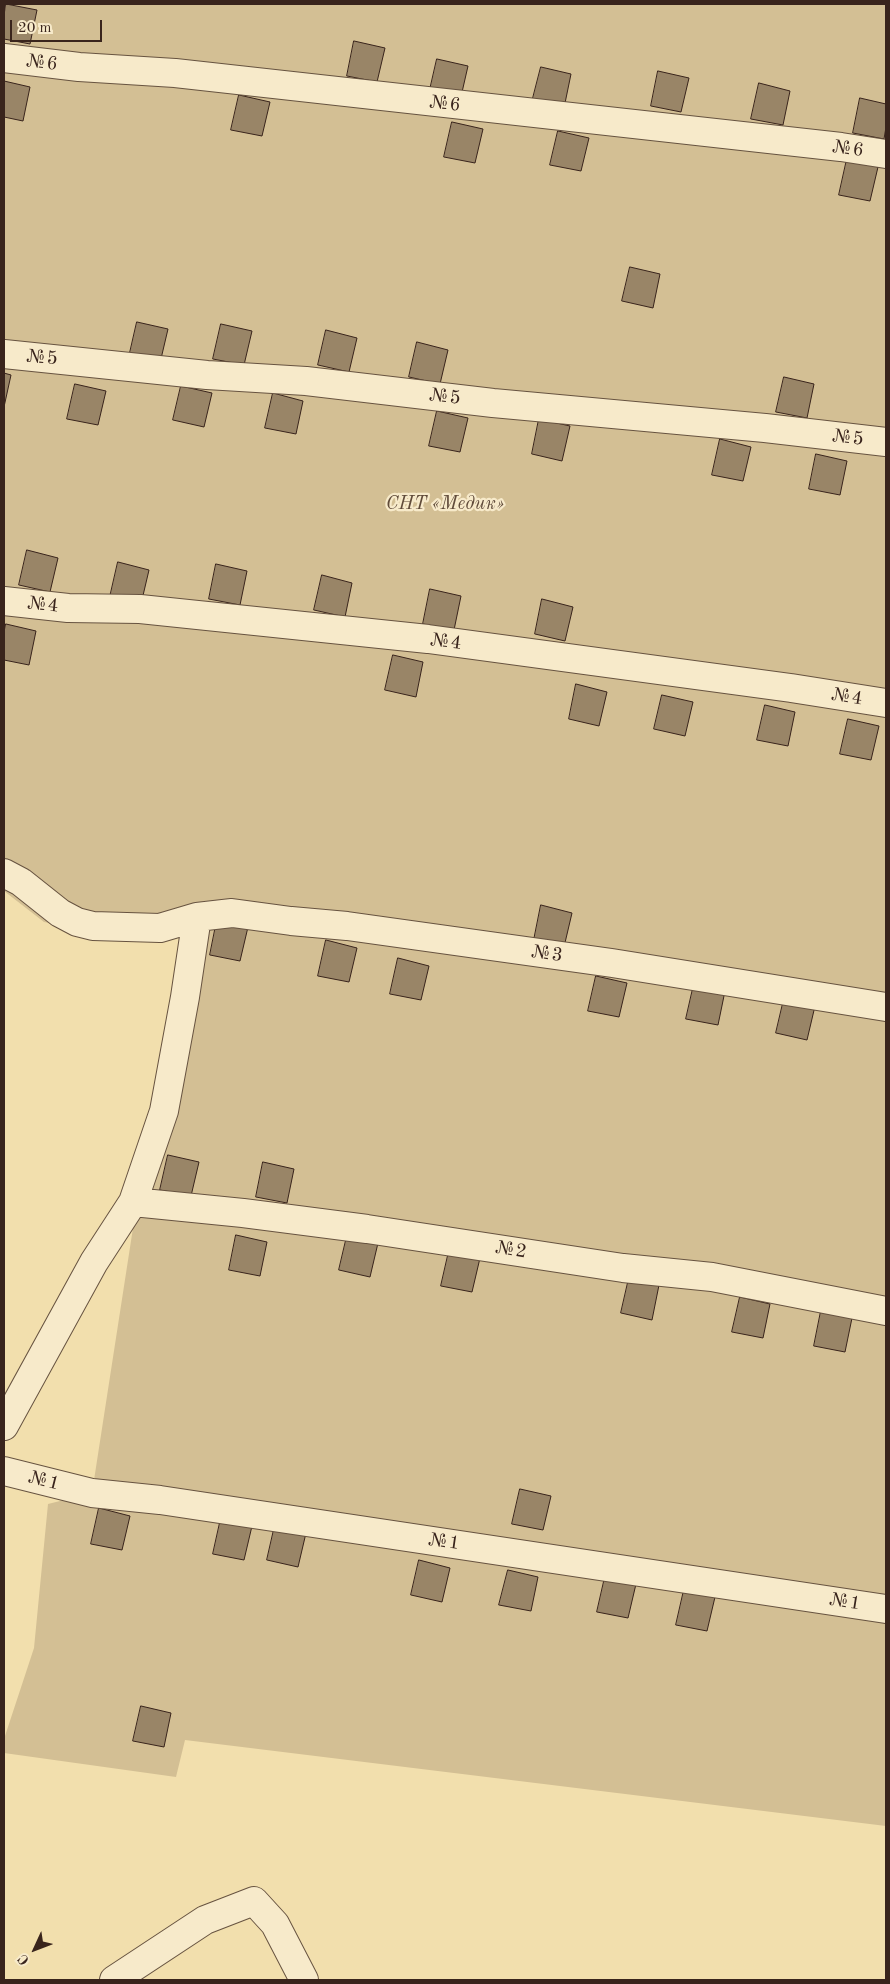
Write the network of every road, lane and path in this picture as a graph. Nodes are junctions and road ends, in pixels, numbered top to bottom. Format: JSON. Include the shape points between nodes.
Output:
{"nodes":[{"id":1,"x":4,"y":58,"type":"edge"},
{"id":2,"x":886,"y":154,"type":"edge"},
{"id":3,"x":4,"y":354,"type":"edge"},
{"id":4,"x":886,"y":442,"type":"edge"},
{"id":5,"x":4,"y":601,"type":"edge"},
{"id":6,"x":886,"y":703,"type":"edge"},
{"id":7,"x":4,"y":873,"type":"edge"},
{"id":8,"x":202,"y":916,"type":"junction"},
{"id":9,"x":886,"y":1007,"type":"edge"},
{"id":10,"x":133,"y":1202,"type":"junction"},
{"id":11,"x":886,"y":1311,"type":"edge"},
{"id":12,"x":4,"y":1426,"type":"edge"},
{"id":13,"x":4,"y":1471,"type":"edge"},
{"id":14,"x":886,"y":1609,"type":"edge"},
{"id":15,"x":114,"y":1980,"type":"edge"},
{"id":16,"x":304,"y":1980,"type":"edge"}],
"edges":[{"from":1,"to":2,"type":"street","name":"№6","via":[[80,68],[175,73]]},
{"from":3,"to":4,"type":"street","name":"№5","via":[[207,375],[306,381]]},
{"from":5,"to":6,"type":"street","name":"№4","via":[[68,608],[140,609],[428,639]]},
{"from":7,"to":8,"type":"street","name":"№3","via":[[21,882],[60,913],[93,926],[160,928]]},
{"from":8,"to":9,"type":"street","name":"№3","via":[[232,913],[374,929],[622,964]]},
{"from":8,"to":10,"type":"street","via":[[164,1112]]},
{"from":10,"to":11,"type":"street","name":"№2","via":[[368,1229],[623,1268],[712,1277]]},
{"from":10,"to":12,"type":"street","via":[[94,1262]]},
{"from":13,"to":14,"type":"street","name":"№1","via":[[92,1493],[170,1501]]},
{"from":15,"to":16,"type":"street","via":[[205,1920],[254,1901],[275,1924]]}]}
